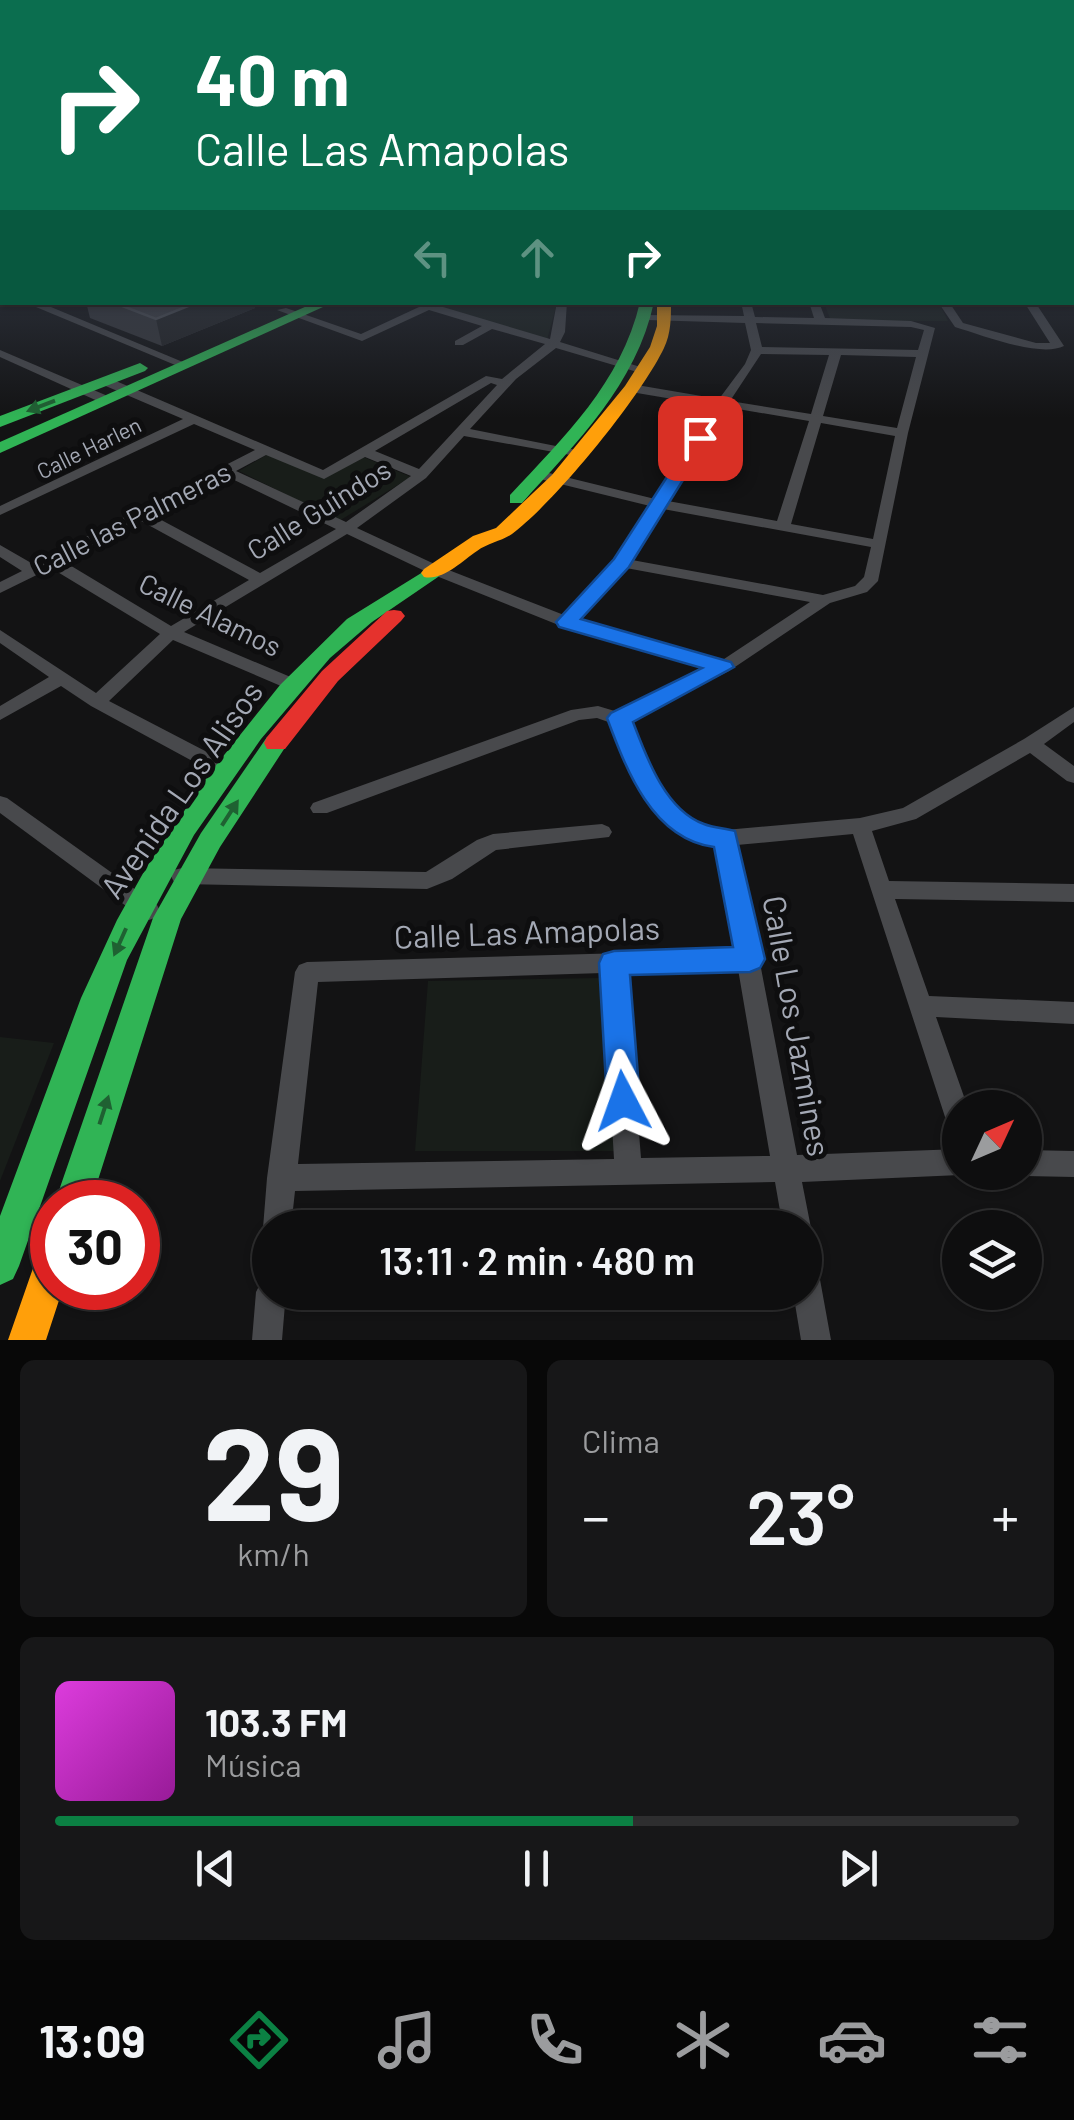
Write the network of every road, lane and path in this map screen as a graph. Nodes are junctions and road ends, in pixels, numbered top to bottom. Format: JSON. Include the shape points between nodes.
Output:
{"nodes":[{"id":1,"x":37,"y":305,"type":"edge"},
{"id":2,"x":432,"y":305,"type":"edge"},
{"id":3,"x":562,"y":305,"type":"edge"},
{"id":4,"x":746,"y":305,"type":"edge"},
{"id":5,"x":815,"y":305,"type":"edge"},
{"id":6,"x":946,"y":305,"type":"edge"},
{"id":7,"x":1030,"y":305,"type":"edge"},
{"id":8,"x":292,"y":309,"type":"edge"},
{"id":9,"x":656,"y":310,"type":"edge"},
{"id":10,"x":748,"y":320,"type":"junction"},
{"id":11,"x":820,"y":322,"type":"junction"},
{"id":12,"x":488,"y":327,"type":"junction"},
{"id":13,"x":459,"y":343,"type":"dead end"},
{"id":14,"x":553,"y":344,"type":"junction"},
{"id":15,"x":757,"y":350,"type":"junction"},
{"id":16,"x":836,"y":352,"type":"junction"},
{"id":17,"x":0,"y":353,"type":"edge"},
{"id":18,"x":925,"y":354,"type":"junction"},
{"id":19,"x":174,"y":362,"type":"junction"},
{"id":20,"x":634,"y":375,"type":"junction"},
{"id":21,"x":505,"y":384,"type":"junction"},
{"id":22,"x":82,"y":390,"type":"junction"},
{"id":23,"x":113,"y":391,"type":"junction"},
{"id":24,"x":721,"y":405,"type":"junction"},
{"id":25,"x":194,"y":419,"type":"junction"},
{"id":26,"x":817,"y":421,"type":"junction"},
{"id":27,"x":0,"y":422,"type":"edge"},
{"id":28,"x":459,"y":431,"type":"junction"},
{"id":29,"x":902,"y":434,"type":"junction"},
{"id":30,"x":5,"y":441,"type":"edge"},
{"id":31,"x":264,"y":451,"type":"junction"},
{"id":32,"x":363,"y":452,"type":"junction"},
{"id":33,"x":567,"y":452,"type":"junction"},
{"id":34,"x":226,"y":471,"type":"junction"},
{"id":35,"x":422,"y":475,"type":"junction"},
{"id":36,"x":548,"y":476,"type":"junction"},
{"id":37,"x":659,"y":504,"type":"junction"},
{"id":38,"x":0,"y":511,"type":"edge"},
{"id":39,"x":141,"y":514,"type":"junction"},
{"id":40,"x":782,"y":526,"type":"junction"},
{"id":41,"x":347,"y":528,"type":"junction"},
{"id":42,"x":878,"y":544,"type":"junction"},
{"id":43,"x":0,"y":550,"type":"edge"},
{"id":44,"x":51,"y":561,"type":"junction"},
{"id":45,"x":622,"y":563,"type":"junction"},
{"id":46,"x":33,"y":571,"type":"junction"},
{"id":47,"x":442,"y":573,"type":"junction"},
{"id":48,"x":258,"y":578,"type":"junction"},
{"id":49,"x":0,"y":588,"type":"edge"},
{"id":50,"x":824,"y":600,"type":"junction"},
{"id":51,"x":567,"y":622,"type":"junction"},
{"id":52,"x":170,"y":633,"type":"junction"},
{"id":53,"x":0,"y":636,"type":"edge"},
{"id":54,"x":723,"y":667,"type":"junction"},
{"id":55,"x":61,"y":678,"type":"junction"},
{"id":56,"x":294,"y":686,"type":"junction"},
{"id":57,"x":97,"y":702,"type":"junction"},
{"id":58,"x":1074,"y":713,"type":"edge"},
{"id":59,"x":0,"y":714,"type":"edge"},
{"id":60,"x":619,"y":718,"type":"junction"},
{"id":61,"x":1031,"y":744,"type":"junction"},
{"id":62,"x":227,"y":771,"type":"junction"},
{"id":63,"x":1074,"y":776,"type":"edge"},
{"id":64,"x":0,"y":803,"type":"edge"},
{"id":65,"x":320,"y":808,"type":"dead end"},
{"id":66,"x":860,"y":826,"type":"junction"},
{"id":67,"x":602,"y":832,"type":"dead end"},
{"id":68,"x":726,"y":838,"type":"junction"},
{"id":69,"x":156,"y":875,"type":"junction"},
{"id":70,"x":188,"y":876,"type":"junction"},
{"id":71,"x":884,"y":890,"type":"junction"},
{"id":72,"x":1074,"y":893,"type":"edge"},
{"id":73,"x":137,"y":905,"type":"junction"},
{"id":74,"x":168,"y":918,"type":"junction"},
{"id":75,"x":750,"y":959,"type":"junction"},
{"id":76,"x":614,"y":963,"type":"junction"},
{"id":77,"x":922,"y":1006,"type":"junction"},
{"id":78,"x":1074,"y":1014,"type":"edge"},
{"id":79,"x":949,"y":1090,"type":"edge"},
{"id":80,"x":942,"y":1163,"type":"edge"},
{"id":81,"x":1042,"y":1163,"type":"edge"},
{"id":82,"x":1074,"y":1164,"type":"edge"},
{"id":83,"x":628,"y":1170,"type":"junction"},
{"id":84,"x":787,"y":1171,"type":"junction"},
{"id":85,"x":281,"y":1178,"type":"junction"},
{"id":86,"x":80,"y":1180,"type":"edge"},
{"id":87,"x":278,"y":1210,"type":"edge"},
{"id":88,"x":794,"y":1210,"type":"edge"},
{"id":89,"x":0,"y":1266,"type":"edge"},
{"id":90,"x":37,"y":1310,"type":"edge"},
{"id":91,"x":270,"y":1310,"type":"edge"},
{"id":92,"x":811,"y":1310,"type":"edge"},
{"id":93,"x":28,"y":1340,"type":"edge"},
{"id":94,"x":268,"y":1340,"type":"edge"},
{"id":95,"x":816,"y":1340,"type":"edge"}],
"edges":[{"from":1,"to":19,"type":"street"},
{"from":2,"to":8,"type":"street","via":[[362,338]]},
{"from":2,"to":12,"type":"street"},
{"from":3,"to":14,"type":"street"},
{"from":4,"to":10,"type":"street"},
{"from":5,"to":11,"type":"street"},
{"from":6,"to":7,"type":"street","via":[[959,325],[1058,346]]},
{"from":8,"to":19,"type":"street"},
{"from":9,"to":10,"type":"street"},
{"from":9,"to":20,"type":"street","name":"Avenida Los Alisos","via":[[657,347]]},
{"from":10,"to":11,"type":"street"},
{"from":10,"to":15,"type":"street"},
{"from":11,"to":18,"type":"street","via":[[930,328]]},
{"from":12,"to":13,"type":"street"},
{"from":12,"to":14,"type":"street"},
{"from":14,"to":20,"type":"street"},
{"from":14,"to":21,"type":"street","name":"Calle Guindos"},
{"from":15,"to":16,"type":"street"},
{"from":15,"to":24,"type":"street"},
{"from":16,"to":18,"type":"street"},
{"from":16,"to":26,"type":"street"},
{"from":17,"to":22,"type":"street"},
{"from":18,"to":29,"type":"street"},
{"from":19,"to":23,"type":"street"},
{"from":20,"to":24,"type":"street"},
{"from":20,"to":33,"type":"street","name":"Avenida Los Alisos"},
{"from":21,"to":28,"type":"street","name":"Calle Guindos"},
{"from":21,"to":32,"type":"street","via":[[490,379]]},
{"from":22,"to":23,"type":"street"},
{"from":22,"to":27,"type":"street","one_way":true},
{"from":23,"to":25,"type":"street"},
{"from":23,"to":30,"type":"street"},
{"from":24,"to":26,"type":"street"},
{"from":24,"to":37,"type":"street"},
{"from":25,"to":31,"type":"street"},
{"from":25,"to":38,"type":"street","name":"Calle Harlen"},
{"from":26,"to":29,"type":"street"},
{"from":26,"to":40,"type":"street"},
{"from":28,"to":33,"type":"street"},
{"from":28,"to":35,"type":"street","name":"Calle Guindos"},
{"from":29,"to":42,"type":"street"},
{"from":31,"to":32,"type":"street","via":[[324,475]]},
{"from":31,"to":34,"type":"street","name":"Calle las Palmeras"},
{"from":32,"to":35,"type":"street"},
{"from":33,"to":36,"type":"street","name":"Avenida Los Alisos"},
{"from":34,"to":39,"type":"street","name":"Calle las Palmeras"},
{"from":34,"to":41,"type":"street"},
{"from":35,"to":41,"type":"street","name":"Calle Guindos"},
{"from":36,"to":37,"type":"street"},
{"from":36,"to":47,"type":"street","name":"Avenida Los Alisos"},
{"from":37,"to":40,"type":"street"},
{"from":37,"to":45,"type":"street"},
{"from":39,"to":44,"type":"street","name":"Calle las Palmeras"},
{"from":39,"to":48,"type":"street"},
{"from":40,"to":42,"type":"street"},
{"from":41,"to":47,"type":"street"},
{"from":41,"to":48,"type":"street","name":"Calle Guindos"},
{"from":42,"to":50,"type":"street","via":[[872,578]]},
{"from":43,"to":46,"type":"street"},
{"from":44,"to":46,"type":"street","name":"Calle las Palmeras"},
{"from":44,"to":52,"type":"street","name":"Calle Alamos"},
{"from":45,"to":50,"type":"street"},
{"from":45,"to":51,"type":"street"},
{"from":46,"to":49,"type":"street","name":"Calle las Palmeras"},
{"from":47,"to":51,"type":"street"},
{"from":47,"to":56,"type":"street","name":"Avenida Los Alisos","via":[[354,625]]},
{"from":70,"to":47,"type":"street","name":"Avenida Los Alisos","one_way":true,"via":[[324,682]]},
{"from":48,"to":52,"type":"street","name":"Calle Guindos"},
{"from":50,"to":54,"type":"street"},
{"from":51,"to":54,"type":"street"},
{"from":52,"to":56,"type":"street","name":"Calle Alamos"},
{"from":52,"to":57,"type":"street","name":"Calle Guindos"},
{"from":53,"to":55,"type":"street"},
{"from":54,"to":60,"type":"street"},
{"from":55,"to":57,"type":"street"},
{"from":55,"to":59,"type":"street"},
{"from":56,"to":62,"type":"street","name":"Avenida Los Alisos"},
{"from":57,"to":62,"type":"street"},
{"from":58,"to":61,"type":"street"},
{"from":60,"to":65,"type":"street","via":[[577,714]]},
{"from":60,"to":68,"type":"street","via":[[641,774],[666,806],[685,827]]},
{"from":61,"to":63,"type":"street"},
{"from":61,"to":66,"type":"street","via":[[909,814]]},
{"from":62,"to":69,"type":"street","name":"Avenida Los Alisos"},
{"from":64,"to":73,"type":"street"},
{"from":66,"to":68,"type":"street"},
{"from":66,"to":71,"type":"street"},
{"from":67,"to":70,"type":"street","via":[[493,842],[427,881]]},
{"from":68,"to":75,"type":"street","name":"Calle Los Jazmines"},
{"from":69,"to":70,"type":"street"},
{"from":69,"to":73,"type":"street","name":"Avenida Los Alisos"},
{"from":70,"to":74,"type":"street","name":"Avenida Los Alisos"},
{"from":71,"to":72,"type":"street"},
{"from":71,"to":77,"type":"street"},
{"from":73,"to":74,"type":"street"},
{"from":73,"to":89,"type":"street","name":"Avenida Los Alisos","one_way":true},
{"from":86,"to":74,"type":"street","name":"Avenida Los Alisos","one_way":true},
{"from":75,"to":76,"type":"street","name":"Calle Las Amapolas"},
{"from":75,"to":84,"type":"street","name":"Calle Los Jazmines"},
{"from":76,"to":83,"type":"street"},
{"from":76,"to":85,"type":"street","name":"Calle Las Amapolas","via":[[307,972]]},
{"from":77,"to":78,"type":"street"},
{"from":77,"to":79,"type":"street"},
{"from":80,"to":84,"type":"street"},
{"from":81,"to":82,"type":"street"},
{"from":83,"to":84,"type":"street"},
{"from":83,"to":85,"type":"street"},
{"from":84,"to":88,"type":"street","name":"Calle Los Jazmines"},
{"from":85,"to":87,"type":"street"},
{"from":90,"to":93,"type":"street"},
{"from":91,"to":94,"type":"street"},
{"from":92,"to":95,"type":"street"}]}
